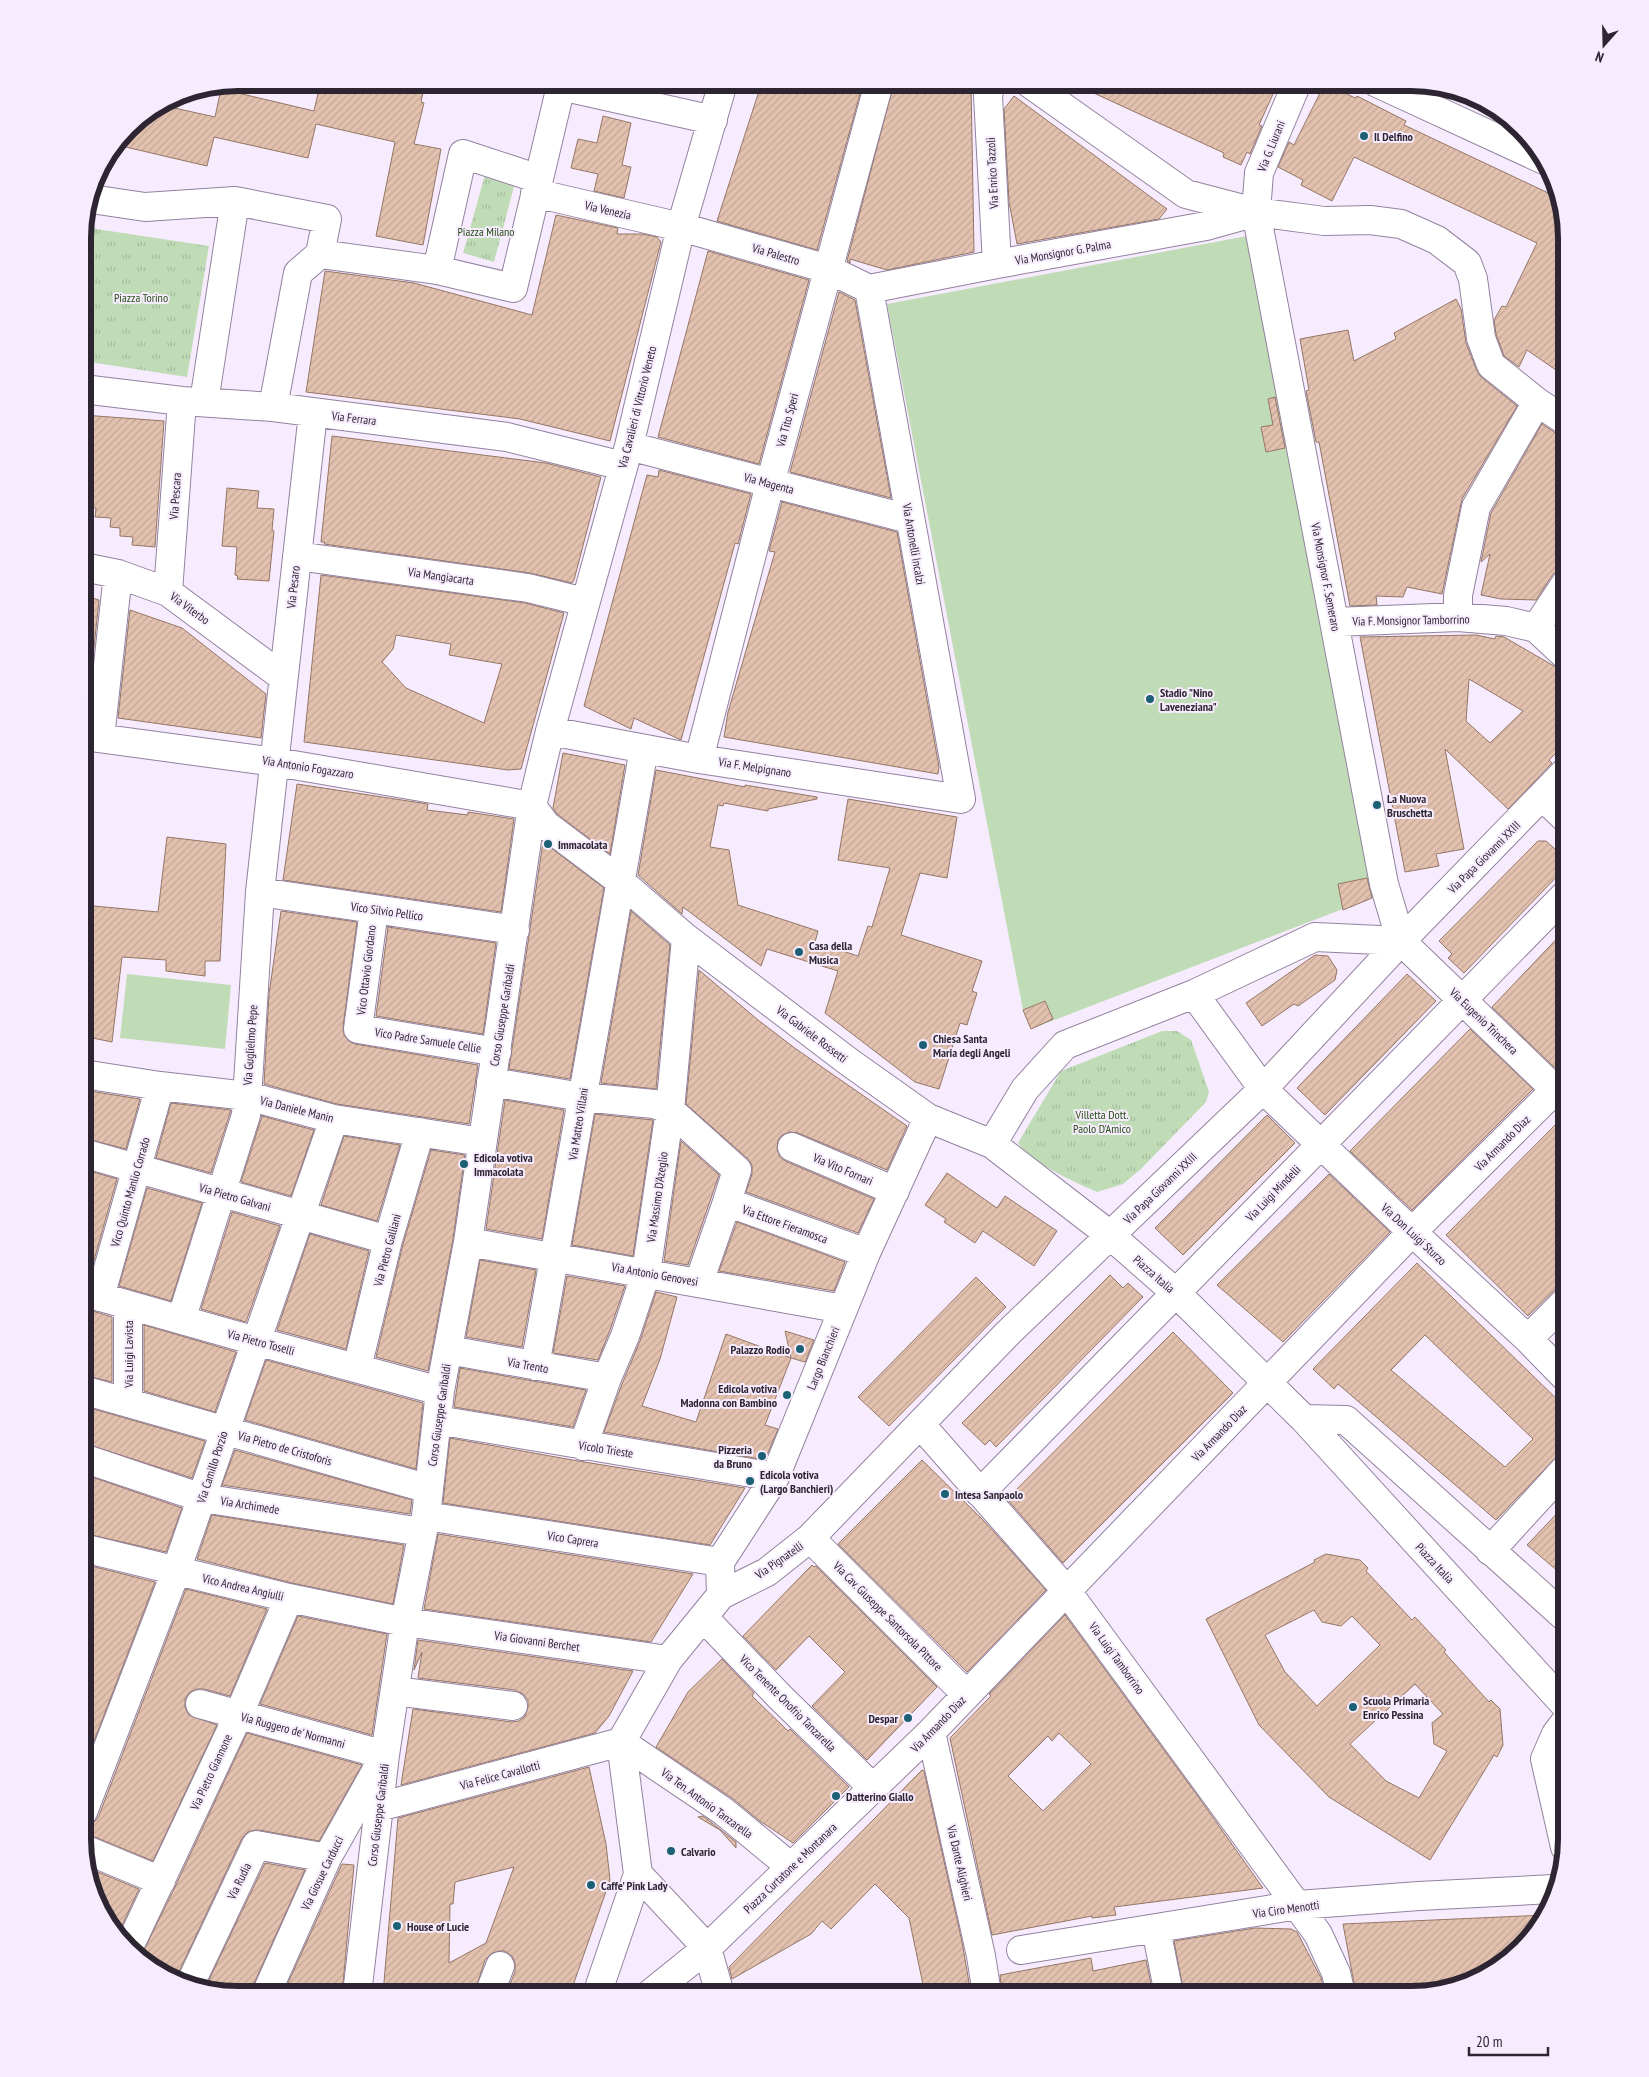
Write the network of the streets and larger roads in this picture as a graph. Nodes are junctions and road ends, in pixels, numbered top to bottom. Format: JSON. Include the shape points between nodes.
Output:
{"nodes":[{"id":1,"x":560,"y":91,"type":"edge"},
{"id":2,"x":585,"y":91,"type":"edge"},
{"id":3,"x":721,"y":91,"type":"edge"},
{"id":4,"x":877,"y":92,"type":"edge"},
{"id":5,"x":989,"y":92,"type":"edge"},
{"id":6,"x":1041,"y":92,"type":"edge"},
{"id":7,"x":1294,"y":92,"type":"edge"},
{"id":8,"x":1396,"y":92,"type":"edge"},
{"id":9,"x":712,"y":120,"type":"junction"},
{"id":10,"x":1531,"y":154,"type":"edge"},
{"id":11,"x":537,"y":186,"type":"junction"},
{"id":12,"x":96,"y":200,"type":"edge"},
{"id":13,"x":235,"y":201,"type":"junction"},
{"id":14,"x":1256,"y":212,"type":"junction"},
{"id":15,"x":681,"y":227,"type":"junction"},
{"id":16,"x":320,"y":254,"type":"junction"},
{"id":17,"x":997,"y":264,"type":"junction"},
{"id":18,"x":828,"y":269,"type":"junction"},
{"id":19,"x":437,"y":270,"type":"junction"},
{"id":20,"x":869,"y":289,"type":"junction"},
{"id":21,"x":92,"y":390,"type":"edge"},
{"id":22,"x":193,"y":401,"type":"junction"},
{"id":23,"x":1537,"y":402,"type":"junction"},
{"id":24,"x":273,"y":408,"type":"junction"},
{"id":25,"x":313,"y":413,"type":"junction"},
{"id":26,"x":1558,"y":416,"type":"edge"},
{"id":27,"x":626,"y":456,"type":"junction"},
{"id":28,"x":770,"y":484,"type":"junction"},
{"id":29,"x":909,"y":519,"type":"junction"},
{"id":30,"x":297,"y":556,"type":"junction"},
{"id":31,"x":92,"y":569,"type":"edge"},
{"id":32,"x":118,"y":574,"type":"junction"},
{"id":33,"x":168,"y":592,"type":"junction"},
{"id":34,"x":1558,"y":595,"type":"edge"},
{"id":35,"x":585,"y":602,"type":"junction"},
{"id":36,"x":1458,"y":617,"type":"junction"},
{"id":37,"x":1335,"y":622,"type":"junction"},
{"id":38,"x":1536,"y":628,"type":"junction"},
{"id":39,"x":1558,"y":649,"type":"edge"},
{"id":40,"x":283,"y":677,"type":"junction"},
{"id":41,"x":550,"y":731,"type":"junction"},
{"id":42,"x":92,"y":733,"type":"edge"},
{"id":43,"x":91,"y":737,"type":"edge"},
{"id":44,"x":644,"y":749,"type":"junction"},
{"id":45,"x":699,"y":759,"type":"junction"},
{"id":46,"x":276,"y":762,"type":"junction"},
{"id":47,"x":1558,"y":780,"type":"edge"},
{"id":48,"x":1544,"y":797,"type":"junction"},
{"id":49,"x":961,"y":799,"type":"joint"},
{"id":50,"x":532,"y":806,"type":"junction"},
{"id":51,"x":1558,"y":810,"type":"edge"},
{"id":52,"x":620,"y":881,"type":"junction"},
{"id":53,"x":260,"y":892,"type":"junction"},
{"id":54,"x":1558,"y":902,"type":"edge"},
{"id":55,"x":374,"y":910,"type":"junction"},
{"id":56,"x":514,"y":930,"type":"junction"},
{"id":57,"x":686,"y":938,"type":"junction"},
{"id":58,"x":1401,"y":941,"type":"junction"},
{"id":59,"x":1194,"y":994,"type":"junction"},
{"id":60,"x":1462,"y":1001,"type":"junction"},
{"id":61,"x":358,"y":1029,"type":"joint"},
{"id":62,"x":497,"y":1052,"type":"junction"},
{"id":63,"x":91,"y":1075,"type":"edge"},
{"id":64,"x":491,"y":1082,"type":"junction"},
{"id":65,"x":1558,"y":1085,"type":"edge"},
{"id":66,"x":160,"y":1086,"type":"junction"},
{"id":67,"x":1263,"y":1089,"type":"junction"},
{"id":68,"x":1558,"y":1094,"type":"edge"},
{"id":69,"x":247,"y":1096,"type":"junction"},
{"id":70,"x":582,"y":1097,"type":"junction"},
{"id":71,"x":670,"y":1110,"type":"junction"},
{"id":72,"x":928,"y":1118,"type":"junction"},
{"id":73,"x":334,"y":1119,"type":"junction"},
{"id":74,"x":420,"y":1132,"type":"junction"},
{"id":75,"x":482,"y":1142,"type":"junction"},
{"id":76,"x":992,"y":1144,"type":"junction"},
{"id":77,"x":1321,"y":1144,"type":"junction"},
{"id":78,"x":792,"y":1147,"type":"dead end"},
{"id":79,"x":91,"y":1156,"type":"edge"},
{"id":80,"x":137,"y":1169,"type":"junction"},
{"id":81,"x":895,"y":1191,"type":"junction"},
{"id":82,"x":222,"y":1193,"type":"junction"},
{"id":83,"x":727,"y":1202,"type":"junction"},
{"id":84,"x":300,"y":1215,"type":"junction"},
{"id":85,"x":1412,"y":1232,"type":"junction"},
{"id":86,"x":1110,"y":1235,"type":"junction"},
{"id":87,"x":388,"y":1240,"type":"junction"},
{"id":88,"x":468,"y":1242,"type":"junction"},
{"id":89,"x":866,"y":1253,"type":"junction"},
{"id":90,"x":556,"y":1258,"type":"junction"},
{"id":91,"x":646,"y":1273,"type":"junction"},
{"id":92,"x":699,"y":1282,"type":"junction"},
{"id":93,"x":1176,"y":1293,"type":"junction"},
{"id":94,"x":91,"y":1294,"type":"edge"},
{"id":95,"x":128,"y":1305,"type":"junction"},
{"id":96,"x":1558,"y":1308,"type":"edge"},
{"id":97,"x":843,"y":1309,"type":"junction"},
{"id":98,"x":181,"y":1320,"type":"junction"},
{"id":99,"x":1528,"y":1339,"type":"junction"},
{"id":100,"x":256,"y":1342,"type":"junction"},
{"id":101,"x":448,"y":1350,"type":"junction"},
{"id":102,"x":535,"y":1366,"type":"junction"},
{"id":103,"x":357,"y":1368,"type":"junction"},
{"id":104,"x":1558,"y":1370,"type":"edge"},
{"id":105,"x":607,"y":1378,"type":"junction"},
{"id":106,"x":1268,"y":1382,"type":"junction"},
{"id":107,"x":440,"y":1391,"type":"junction"},
{"id":108,"x":91,"y":1392,"type":"edge"},
{"id":109,"x":128,"y":1403,"type":"junction"},
{"id":110,"x":1304,"y":1419,"type":"junction"},
{"id":111,"x":437,"y":1420,"type":"junction"},
{"id":112,"x":916,"y":1427,"type":"junction"},
{"id":113,"x":224,"y":1430,"type":"junction"},
{"id":114,"x":583,"y":1446,"type":"junction"},
{"id":115,"x":91,"y":1461,"type":"edge"},
{"id":116,"x":775,"y":1477,"type":"junction"},
{"id":117,"x":1558,"y":1477,"type":"edge"},
{"id":118,"x":429,"y":1489,"type":"junction"},
{"id":119,"x":980,"y":1493,"type":"junction"},
{"id":120,"x":202,"y":1498,"type":"junction"},
{"id":121,"x":424,"y":1524,"type":"junction"},
{"id":122,"x":810,"y":1538,"type":"junction"},
{"id":123,"x":91,"y":1550,"type":"edge"},
{"id":124,"x":1490,"y":1551,"type":"junction"},
{"id":125,"x":720,"y":1562,"type":"junction"},
{"id":126,"x":176,"y":1571,"type":"junction"},
{"id":127,"x":1066,"y":1590,"type":"junction"},
{"id":128,"x":721,"y":1595,"type":"junction"},
{"id":129,"x":289,"y":1598,"type":"junction"},
{"id":130,"x":1558,"y":1611,"type":"edge"},
{"id":131,"x":704,"y":1617,"type":"junction"},
{"id":132,"x":405,"y":1622,"type":"junction"},
{"id":133,"x":668,"y":1660,"type":"junction"},
{"id":134,"x":395,"y":1692,"type":"junction"},
{"id":135,"x":966,"y":1694,"type":"junction"},
{"id":136,"x":1558,"y":1697,"type":"edge"},
{"id":137,"x":200,"y":1704,"type":"dead end"},
{"id":138,"x":513,"y":1706,"type":"dead end"},
{"id":139,"x":238,"y":1716,"type":"junction"},
{"id":140,"x":931,"y":1732,"type":"junction"},
{"id":141,"x":1558,"y":1732,"type":"edge"},
{"id":142,"x":621,"y":1742,"type":"junction"},
{"id":143,"x":385,"y":1755,"type":"junction"},
{"id":144,"x":873,"y":1788,"type":"junction"},
{"id":145,"x":91,"y":1789,"type":"edge"},
{"id":146,"x":380,"y":1807,"type":"junction"},
{"id":147,"x":1558,"y":1816,"type":"edge"},
{"id":148,"x":92,"y":1852,"type":"edge"},
{"id":149,"x":327,"y":1858,"type":"junction"},
{"id":150,"x":792,"y":1867,"type":"junction"},
{"id":151,"x":638,"y":1874,"type":"junction"},
{"id":152,"x":161,"y":1881,"type":"junction"},
{"id":153,"x":1549,"y":1889,"type":"edge"},
{"id":154,"x":1298,"y":1905,"type":"junction"},
{"id":155,"x":1156,"y":1929,"type":"junction"},
{"id":156,"x":132,"y":1941,"type":"edge"},
{"id":157,"x":707,"y":1948,"type":"junction"},
{"id":158,"x":1021,"y":1950,"type":"dead end"},
{"id":159,"x":500,"y":1966,"type":"dead end"},
{"id":160,"x":192,"y":1978,"type":"edge"},
{"id":161,"x":270,"y":1986,"type":"edge"},
{"id":162,"x":358,"y":1986,"type":"edge"},
{"id":163,"x":492,"y":1986,"type":"edge"},
{"id":164,"x":600,"y":1986,"type":"edge"},
{"id":165,"x":660,"y":1986,"type":"edge"},
{"id":166,"x":718,"y":1986,"type":"edge"},
{"id":167,"x":986,"y":1986,"type":"edge"},
{"id":168,"x":1167,"y":1986,"type":"edge"},
{"id":169,"x":1339,"y":1986,"type":"edge"}],
"edges":[{"from":1,"to":11,"type":"street"},
{"from":2,"to":9,"type":"street"},
{"from":3,"to":9,"type":"street","name":"Via Cavalieri di Vittorio Veneto"},
{"from":4,"to":18,"type":"street","name":"Via Tito Speri"},
{"from":5,"to":17,"type":"street","name":"Via Enrico Tazzoli"},
{"from":6,"to":14,"type":"street","name":"Via Monsignor G. Palma","via":[[1186,194]]},
{"from":7,"to":14,"type":"street","name":"Via G. Liurani","via":[[1259,172]]},
{"from":8,"to":10,"type":"street"},
{"from":9,"to":15,"type":"street","name":"Via Cavalieri di Vittorio Veneto"},
{"from":11,"to":15,"type":"street","name":"Via Venezia"},
{"from":11,"to":19,"type":"street","via":[[513,288]]},
{"from":11,"to":19,"type":"street","via":[[463,154]]},
{"from":12,"to":13,"type":"street","via":[[145,207]]},
{"from":13,"to":16,"type":"street","via":[[327,218]]},
{"from":13,"to":22,"type":"street"},
{"from":14,"to":17,"type":"street","name":"Via Monsignor G. Palma","via":[[1206,226]]},
{"from":14,"to":23,"type":"street","name":"Via Monsignor G. Palma","via":[[1324,221],[1401,224],[1437,240],[1467,263],[1473,279],[1481,338],[1491,365]]},
{"from":14,"to":37,"type":"street","name":"Via Monsignor F. Semeraro"},
{"from":15,"to":18,"type":"street","name":"Via Palestro"},
{"from":15,"to":27,"type":"street","name":"Via Cavalieri di Vittorio Veneto"},
{"from":16,"to":19,"type":"street"},
{"from":16,"to":24,"type":"street","via":[[298,273]]},
{"from":17,"to":20,"type":"street","name":"Via Monsignor G. Palma"},
{"from":18,"to":20,"type":"street","name":"Via Palestro"},
{"from":18,"to":28,"type":"street","name":"Via Tito Speri"},
{"from":20,"to":29,"type":"street","name":"Via Antonelli Incalzi"},
{"from":21,"to":22,"type":"street","name":"Via Ferrara"},
{"from":22,"to":24,"type":"street","name":"Via Ferrara"},
{"from":22,"to":33,"type":"street","name":"Via Pescara"},
{"from":23,"to":26,"type":"street","name":"Via Monsignor G. Palma"},
{"from":23,"to":36,"type":"street","via":[[1476,507],[1458,595]]},
{"from":24,"to":25,"type":"street","name":"Via Ferrara"},
{"from":25,"to":27,"type":"street","name":"Via Ferrara","via":[[508,437]]},
{"from":25,"to":30,"type":"street","name":"Via Pesaro"},
{"from":27,"to":28,"type":"street","name":"Via Magenta"},
{"from":27,"to":35,"type":"street","name":"Via Cavalieri di Vittorio Veneto"},
{"from":28,"to":29,"type":"street","name":"Via Magenta"},
{"from":28,"to":45,"type":"street","name":"Via Tito Speri"},
{"from":29,"to":49,"type":"street","name":"Via Antonelli Incalzi"},
{"from":30,"to":35,"type":"street","name":"Via Mangiacarta","via":[[528,588]]},
{"from":30,"to":40,"type":"street","name":"Via Pesaro"},
{"from":31,"to":32,"type":"street","name":"Via Viterbo"},
{"from":32,"to":33,"type":"street","name":"Via Viterbo"},
{"from":32,"to":42,"type":"street"},
{"from":33,"to":40,"type":"street","name":"Via Viterbo"},
{"from":34,"to":38,"type":"street"},
{"from":35,"to":41,"type":"street","name":"Via Cavalieri di Vittorio Veneto"},
{"from":36,"to":37,"type":"street","name":"Via F. Monsignor Tamborrino"},
{"from":36,"to":38,"type":"street","name":"Via F. Monsignor Tamborrino","via":[[1506,621]]},
{"from":37,"to":58,"type":"street","name":"Via Monsignor F. Semeraro","via":[[1384,884]]},
{"from":38,"to":39,"type":"street","name":"Via F. Monsignor Tamborrino"},
{"from":40,"to":46,"type":"street","name":"Via Pesaro"},
{"from":41,"to":44,"type":"street","name":"Via F. Melpignano"},
{"from":41,"to":50,"type":"street","name":"Via Cavalieri di Vittorio Veneto"},
{"from":43,"to":46,"type":"street","name":"Via Antonio Fogazzaro"},
{"from":44,"to":45,"type":"street","name":"Via F. Melpignano"},
{"from":44,"to":52,"type":"street","name":"Via Matteo Villani"},
{"from":45,"to":49,"type":"street","name":"Via F. Melpignano"},
{"from":46,"to":50,"type":"street","name":"Via Antonio Fogazzaro"},
{"from":46,"to":53,"type":"street","name":"Via Guglielmo Pepe"},
{"from":47,"to":48,"type":"street","name":"Via Papa Giovanni XXIII"},
{"from":48,"to":51,"type":"street"},
{"from":48,"to":58,"type":"street","name":"Via Papa Giovanni XXIII"},
{"from":50,"to":52,"type":"street","name":"Via Gabriele Rossetti","via":[[546,825]]},
{"from":50,"to":56,"type":"street","name":"Corso Giuseppe Garibaldi"},
{"from":52,"to":57,"type":"street","name":"Via Gabriele Rossetti"},
{"from":52,"to":70,"type":"street","name":"Via Matteo Villani"},
{"from":53,"to":55,"type":"street","name":"Vico Silvio Pellico"},
{"from":53,"to":69,"type":"street","name":"Via Guglielmo Pepe"},
{"from":54,"to":60,"type":"street","name":"Via Luigi Mindelli"},
{"from":55,"to":56,"type":"street","name":"Vico Silvio Pellico"},
{"from":55,"to":61,"type":"street","name":"Vico Ottavio Giordano"},
{"from":56,"to":62,"type":"street","name":"Corso Giuseppe Garibaldi"},
{"from":57,"to":71,"type":"street","name":"Via Massimo D'Azeglio"},
{"from":57,"to":72,"type":"street","name":"Via Gabriele Rossetti"},
{"from":58,"to":59,"type":"street","via":[[1315,937]]},
{"from":58,"to":60,"type":"street","name":"Via Eugenio Trinchera"},
{"from":58,"to":67,"type":"street","name":"Via Papa Giovanni XXIII"},
{"from":59,"to":67,"type":"street","name":"Via Don Luigi Sturzo"},
{"from":59,"to":76,"type":"street","via":[[1065,1046],[1025,1089]]},
{"from":60,"to":65,"type":"street","name":"Via Eugenio Trinchera"},
{"from":60,"to":77,"type":"street","name":"Via Luigi Mindelli"},
{"from":61,"to":62,"type":"street","name":"Vico Padre Samuele Cellie"},
{"from":62,"to":64,"type":"street","name":"Corso Giuseppe Garibaldi"},
{"from":63,"to":66,"type":"street","name":"Via Daniele Manin"},
{"from":64,"to":70,"type":"street"},
{"from":64,"to":75,"type":"street","name":"Corso Giuseppe Garibaldi"},
{"from":66,"to":69,"type":"street","name":"Via Daniele Manin"},
{"from":66,"to":80,"type":"street","name":"Vico Quinto Manlio Corrado"},
{"from":67,"to":77,"type":"street","name":"Via Don Luigi Sturzo"},
{"from":67,"to":86,"type":"street","name":"Via Papa Giovanni XXIII"},
{"from":68,"to":85,"type":"street","name":"Via Armando Diaz"},
{"from":69,"to":73,"type":"street","name":"Via Daniele Manin"},
{"from":69,"to":82,"type":"street","name":"Via Guglielmo Pepe","via":[[246,1115]]},
{"from":70,"to":71,"type":"street","via":[[654,1104]]},
{"from":70,"to":90,"type":"street","name":"Via Matteo Villani"},
{"from":71,"to":83,"type":"street","via":[[737,1170]]},
{"from":71,"to":91,"type":"street","name":"Via Massimo D'Azeglio"},
{"from":72,"to":76,"type":"street","name":"Via Gabriele Rossetti"},
{"from":72,"to":81,"type":"street","name":"Largo Bianchieri"},
{"from":73,"to":74,"type":"street","name":"Via Daniele Manin"},
{"from":73,"to":84,"type":"street","name":"Via Camillo Porzio"},
{"from":74,"to":75,"type":"street","name":"Via Daniele Manin"},
{"from":74,"to":87,"type":"street","name":"Via Pietro Galliani"},
{"from":75,"to":88,"type":"street","name":"Corso Giuseppe Garibaldi"},
{"from":76,"to":86,"type":"street","name":"Via Gabriele Rossetti"},
{"from":77,"to":85,"type":"street","name":"Via Don Luigi Sturzo"},
{"from":77,"to":93,"type":"street","name":"Via Luigi Mindelli"},
{"from":78,"to":81,"type":"street","name":"Via Vito Fornari"},
{"from":79,"to":80,"type":"street","name":"Via Pietro Galvani"},
{"from":80,"to":82,"type":"street","name":"Via Pietro Galvani"},
{"from":80,"to":94,"type":"street","name":"Vico Quinto Manlio Corrado"},
{"from":81,"to":89,"type":"street","name":"Largo Bianchieri"},
{"from":82,"to":84,"type":"street","name":"Via Pietro Galvani"},
{"from":82,"to":98,"type":"street","name":"Via Guglielmo Pepe"},
{"from":83,"to":89,"type":"street","name":"Via Ettore Fieramosca"},
{"from":83,"to":92,"type":"street","name":"Via Ettore Fieramosca"},
{"from":84,"to":87,"type":"street","name":"Via Pietro Galvani"},
{"from":84,"to":100,"type":"street","name":"Via Camillo Porzio"},
{"from":85,"to":99,"type":"street","name":"Via Don Luigi Sturzo"},
{"from":85,"to":106,"type":"street","name":"Via Armando Diaz"},
{"from":86,"to":93,"type":"street","name":"Piazza Italia"},
{"from":86,"to":112,"type":"street","name":"Via Papa Giovanni XXIII"},
{"from":87,"to":103,"type":"street","name":"Via Pietro Galliani"},
{"from":88,"to":90,"type":"street","name":"Via Antonio Genovesi"},
{"from":88,"to":101,"type":"street","name":"Corso Giuseppe Garibaldi"},
{"from":89,"to":97,"type":"street","name":"Largo Bianchieri"},
{"from":90,"to":91,"type":"street","name":"Via Antonio Genovesi"},
{"from":90,"to":102,"type":"street","name":"Via Matteo Villani"},
{"from":91,"to":92,"type":"street","name":"Via Antonio Genovesi"},
{"from":91,"to":105,"type":"street","name":"Via Massimo D'Azeglio"},
{"from":92,"to":97,"type":"street","name":"Via Antonio Genovesi"},
{"from":93,"to":106,"type":"street","name":"Piazza Italia"},
{"from":93,"to":119,"type":"street","name":"Via Luigi Mindelli"},
{"from":94,"to":95,"type":"street","name":"Via Pietro Toselli"},
{"from":95,"to":98,"type":"street","name":"Via Pietro Toselli"},
{"from":95,"to":109,"type":"street","name":"Via Luigi Lavista"},
{"from":96,"to":99,"type":"street"},
{"from":97,"to":116,"type":"street","name":"Largo Bianchieri"},
{"from":98,"to":100,"type":"street","name":"Via Pietro Toselli"},
{"from":99,"to":104,"type":"street","name":"Via Don Luigi Sturzo"},
{"from":100,"to":103,"type":"street","name":"Via Pietro Toselli"},
{"from":100,"to":113,"type":"street","name":"Via Camillo Porzio"},
{"from":101,"to":102,"type":"street","name":"Via Trento"},
{"from":101,"to":107,"type":"street","name":"Corso Giuseppe Garibaldi"},
{"from":102,"to":105,"type":"street","name":"Via Trento"},
{"from":103,"to":107,"type":"street","name":"Via Pietro Toselli"},
{"from":105,"to":114,"type":"street","name":"Via Massimo D'Azeglio"},
{"from":106,"to":110,"type":"street","name":"Piazza Italia"},
{"from":106,"to":127,"type":"street","name":"Via Armando Diaz"},
{"from":107,"to":111,"type":"street","name":"Corso Giuseppe Garibaldi"},
{"from":108,"to":109,"type":"street","name":"Via Pietro de Cristoforis"},
{"from":109,"to":113,"type":"street","name":"Via Pietro de Cristoforis"},
{"from":110,"to":124,"type":"street","via":[[1346,1420]]},
{"from":110,"to":136,"type":"street","name":"Piazza Italia"},
{"from":111,"to":114,"type":"street","name":"Vicolo Trieste"},
{"from":111,"to":118,"type":"street","name":"Corso Giuseppe Garibaldi"},
{"from":112,"to":119,"type":"street","name":"Via Luigi Tamborrino"},
{"from":112,"to":122,"type":"street","name":"Via Pignatelli"},
{"from":113,"to":118,"type":"street","name":"Via Pietro de Cristoforis"},
{"from":113,"to":120,"type":"street","name":"Via Camillo Porzio"},
{"from":114,"to":116,"type":"street","name":"Vicolo Trieste"},
{"from":115,"to":120,"type":"street","name":"Via Archimede"},
{"from":116,"to":125,"type":"street","name":"Largo Bianchieri"},
{"from":117,"to":124,"type":"street"},
{"from":118,"to":121,"type":"street","name":"Corso Giuseppe Garibaldi"},
{"from":119,"to":127,"type":"street","name":"Via Luigi Tamborrino"},
{"from":120,"to":121,"type":"street","name":"Via Archimede"},
{"from":120,"to":126,"type":"street","name":"Via Camillo Porzio"},
{"from":121,"to":125,"type":"street","name":"Vico Caprera"},
{"from":121,"to":132,"type":"street","name":"Corso Giuseppe Garibaldi"},
{"from":122,"to":128,"type":"street","name":"Via Pignatelli","via":[[767,1572]]},
{"from":122,"to":135,"type":"street","name":"Via Cav. Giuseppe Santorsola Pittore"},
{"from":123,"to":126,"type":"street","name":"Vico Andrea Angiulli"},
{"from":124,"to":130,"type":"street"},
{"from":125,"to":128,"type":"street"},
{"from":126,"to":129,"type":"street","name":"Vico Andrea Angiulli"},
{"from":126,"to":145,"type":"street","name":"Via Camillo Porzio"},
{"from":127,"to":135,"type":"street","name":"Via Armando Diaz"},
{"from":127,"to":154,"type":"street","name":"Via Luigi Tamborrino"},
{"from":128,"to":131,"type":"street","name":"Via Pignatelli"},
{"from":129,"to":132,"type":"street","name":"Vico Andrea Angiulli"},
{"from":129,"to":139,"type":"street","name":"Via Pietro Giannone"},
{"from":131,"to":133,"type":"street","name":"Via Pignatelli"},
{"from":131,"to":144,"type":"street","name":"Vico Tenente Onofrio Tanzarella"},
{"from":132,"to":133,"type":"street","name":"Via Giovanni Berchet"},
{"from":132,"to":134,"type":"street","name":"Corso Giuseppe Garibaldi"},
{"from":133,"to":142,"type":"street","name":"Via Pignatelli"},
{"from":134,"to":138,"type":"street"},
{"from":134,"to":143,"type":"street","name":"Corso Giuseppe Garibaldi"},
{"from":135,"to":140,"type":"street","name":"Via Armando Diaz"},
{"from":137,"to":139,"type":"street","name":"Via Ruggero de' Normanni"},
{"from":139,"to":143,"type":"street","name":"Via Ruggero de' Normanni"},
{"from":139,"to":152,"type":"street","name":"Via Pietro Giannone"},
{"from":140,"to":144,"type":"street","name":"Via Armando Diaz"},
{"from":140,"to":167,"type":"street","name":"Via Dante Alighieri"},
{"from":141,"to":147,"type":"street","via":[[1545,1759]]},
{"from":142,"to":146,"type":"street","name":"Via Felice Cavallotti"},
{"from":142,"to":150,"type":"street","name":"Via Ten. Antonio Tanzarella","via":[[723,1811]]},
{"from":142,"to":151,"type":"street"},
{"from":143,"to":146,"type":"street","name":"Corso Giuseppe Garibaldi"},
{"from":143,"to":149,"type":"street","name":"Via Giosue Carducci"},
{"from":144,"to":150,"type":"street","name":"Piazza Curtatone e Montanara"},
{"from":146,"to":162,"type":"street","name":"Corso Giuseppe Garibaldi"},
{"from":148,"to":152,"type":"street"},
{"from":149,"to":160,"type":"street","name":"Via Rudia","via":[[256,1845]]},
{"from":149,"to":161,"type":"street","name":"Via Giosue Carducci"},
{"from":150,"to":157,"type":"street","name":"Piazza Curtatone e Montanara"},
{"from":151,"to":157,"type":"street"},
{"from":151,"to":164,"type":"street"},
{"from":152,"to":156,"type":"street","name":"Via Pietro Giannone"},
{"from":153,"to":154,"type":"street","name":"Via Ciro Menotti"},
{"from":154,"to":155,"type":"street","name":"Via Ciro Menotti"},
{"from":154,"to":169,"type":"street","name":"Via Luigi Tamborrino","via":[[1318,1934]]},
{"from":155,"to":158,"type":"street","name":"Via Ciro Menotti"},
{"from":155,"to":168,"type":"street"},
{"from":157,"to":165,"type":"street","name":"Piazza Curtatone e Montanara"},
{"from":157,"to":166,"type":"street"},
{"from":159,"to":163,"type":"street"}]}
